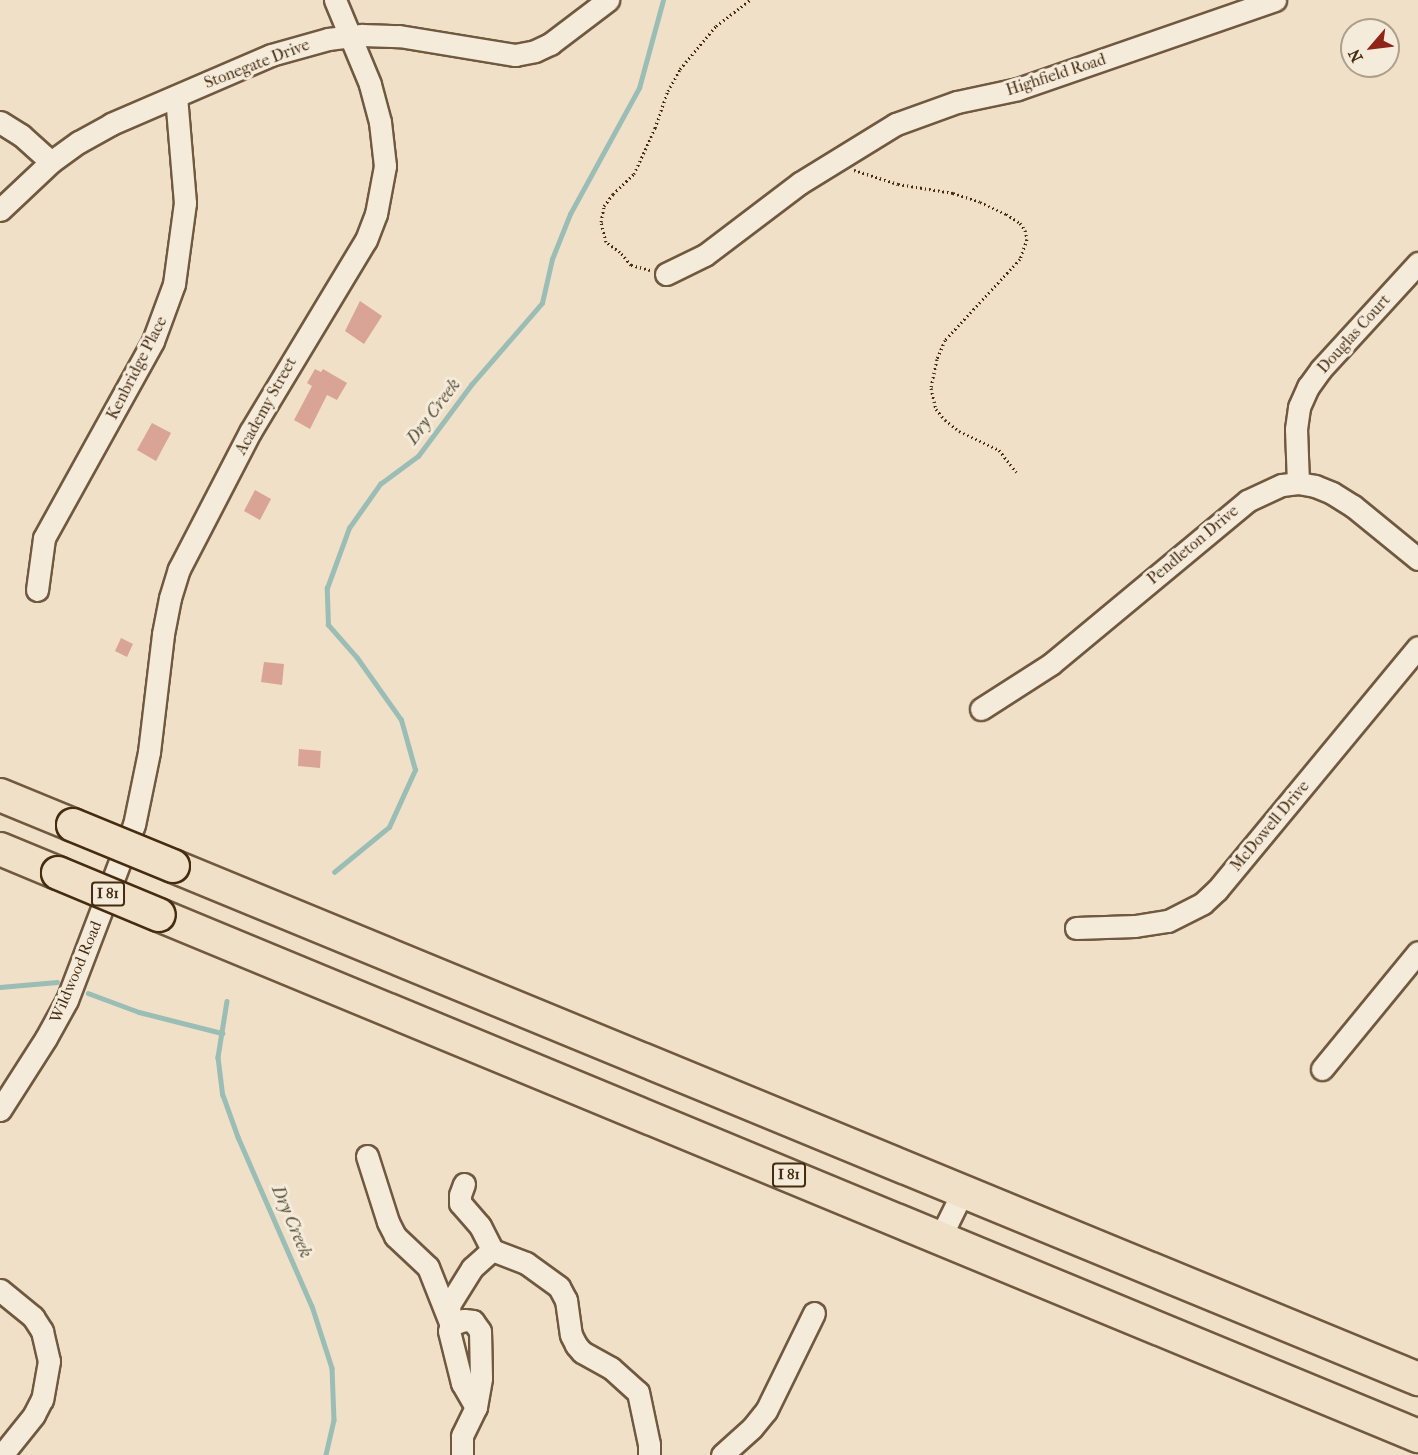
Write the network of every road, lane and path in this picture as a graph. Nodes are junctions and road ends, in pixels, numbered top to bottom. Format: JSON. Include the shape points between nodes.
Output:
{"nodes":[{"id":1,"x":335,"y":0,"type":"edge"},
{"id":2,"x":608,"y":0,"type":"edge"},
{"id":3,"x":750,"y":0,"type":"edge"},
{"id":4,"x":1275,"y":0,"type":"edge"},
{"id":5,"x":351,"y":36,"type":"junction"},
{"id":6,"x":176,"y":96,"type":"junction"},
{"id":7,"x":0,"y":122,"type":"edge"},
{"id":8,"x":842,"y":157,"type":"junction"},
{"id":9,"x":51,"y":162,"type":"junction"},
{"id":10,"x":0,"y":210,"type":"edge"},
{"id":11,"x":1418,"y":263,"type":"edge"},
{"id":12,"x":666,"y":274,"type":"joint"},
{"id":13,"x":1016,"y":472,"type":"dead end"},
{"id":14,"x":1298,"y":483,"type":"junction"},
{"id":15,"x":1418,"y":559,"type":"edge"},
{"id":16,"x":37,"y":590,"type":"dead end"},
{"id":17,"x":1418,"y":647,"type":"edge"},
{"id":18,"x":981,"y":709,"type":"dead end"},
{"id":19,"x":0,"y":795,"type":"edge"},
{"id":20,"x":134,"y":825,"type":"joint"},
{"id":21,"x":0,"y":849,"type":"edge"},
{"id":22,"x":1076,"y":928,"type":"dead end"},
{"id":23,"x":1418,"y":952,"type":"edge"},
{"id":24,"x":1322,"y":1069,"type":"dead end"},
{"id":25,"x":7,"y":1088,"type":"edge"},
{"id":26,"x":0,"y":1110,"type":"edge"},
{"id":27,"x":367,"y":1155,"type":"dead end"},
{"id":28,"x":464,"y":1184,"type":"dead end"},
{"id":29,"x":963,"y":1191,"type":"junction"},
{"id":30,"x":940,"y":1238,"type":"junction"},
{"id":31,"x":492,"y":1250,"type":"junction"},
{"id":32,"x":0,"y":1290,"type":"edge"},
{"id":33,"x":814,"y":1313,"type":"dead end"},
{"id":34,"x":451,"y":1325,"type":"junction"},
{"id":35,"x":1418,"y":1379,"type":"edge"},
{"id":36,"x":476,"y":1407,"type":"junction"},
{"id":37,"x":1418,"y":1436,"type":"edge"},
{"id":38,"x":2,"y":1455,"type":"edge"},
{"id":39,"x":462,"y":1455,"type":"edge"},
{"id":40,"x":649,"y":1455,"type":"edge"},
{"id":41,"x":722,"y":1455,"type":"edge"}],
"edges":[{"from":1,"to":5,"type":"street","name":"Academy Street"},
{"from":2,"to":5,"type":"street","name":"Stonegate Drive","via":[[550,44],[515,55],[399,36]]},
{"from":3,"to":12,"type":"path","via":[[716,26],[680,69],[634,174],[604,206],[601,222],[606,242],[630,265]]},
{"from":4,"to":8,"type":"street","name":"Highfield Road","via":[[1018,89],[926,111],[896,124]]},
{"from":5,"to":6,"type":"street","name":"Stonegate Drive","via":[[303,44]]},
{"from":5,"to":20,"type":"street","name":"Academy Street","via":[[380,122],[385,166],[379,203],[366,240],[250,432],[179,569],[167,616],[149,752]]},
{"from":6,"to":9,"type":"street","name":"Stonegate Drive","via":[[111,124]]},
{"from":6,"to":16,"type":"street","name":"Kenbridge Place","via":[[185,203],[174,284],[153,341],[44,538]]},
{"from":7,"to":9,"type":"street"},
{"from":8,"to":12,"type":"street","name":"Highfield Road","via":[[765,208],[705,255]]},
{"from":8,"to":13,"type":"path","via":[[858,172],[980,202],[1025,230],[1027,239],[1020,259],[945,340],[931,388],[936,409],[945,420],[999,450]]},
{"from":9,"to":10,"type":"street","name":"Stonegate Drive"},
{"from":11,"to":14,"type":"street","name":"Douglas Court","via":[[1308,387],[1299,407],[1296,429]]},
{"from":14,"to":15,"type":"street","via":[[1315,486],[1353,506]]},
{"from":14,"to":18,"type":"street","name":"Pendleton Drive","via":[[1282,485],[1247,501],[1051,664]]},
{"from":17,"to":22,"type":"street","name":"McDowell Drive","via":[[1203,903],[1168,921]]},
{"from":19,"to":29,"type":"highway","bridge":true},
{"from":20,"to":25,"type":"street","name":"Wildwood Road","via":[[67,1000],[46,1038]]},
{"from":21,"to":30,"type":"highway","number":"I 81","bridge":true},
{"from":23,"to":24,"type":"street"},
{"from":25,"to":26,"type":"street","name":"Wildwood Road"},
{"from":27,"to":34,"type":"street","via":[[388,1222],[396,1236],[428,1267]]},
{"from":28,"to":31,"type":"street","via":[[460,1203],[480,1226]]},
{"from":29,"to":30,"type":"street"},
{"from":29,"to":35,"type":"highway"},
{"from":30,"to":37,"type":"highway","number":"I 81"},
{"from":31,"to":34,"type":"street","via":[[472,1268],[449,1305]]},
{"from":31,"to":40,"type":"street","via":[[526,1263],[559,1287],[566,1300],[576,1345],[638,1392]]},
{"from":32,"to":38,"type":"street","via":[[33,1317],[42,1331],[49,1360],[42,1399]]},
{"from":33,"to":41,"type":"street","via":[[766,1411]]},
{"from":34,"to":36,"type":"street","via":[[449,1331],[462,1383]]},
{"from":34,"to":36,"type":"street","via":[[472,1321],[480,1331],[481,1378]]},
{"from":36,"to":39,"type":"street","via":[[462,1436]]}]}
